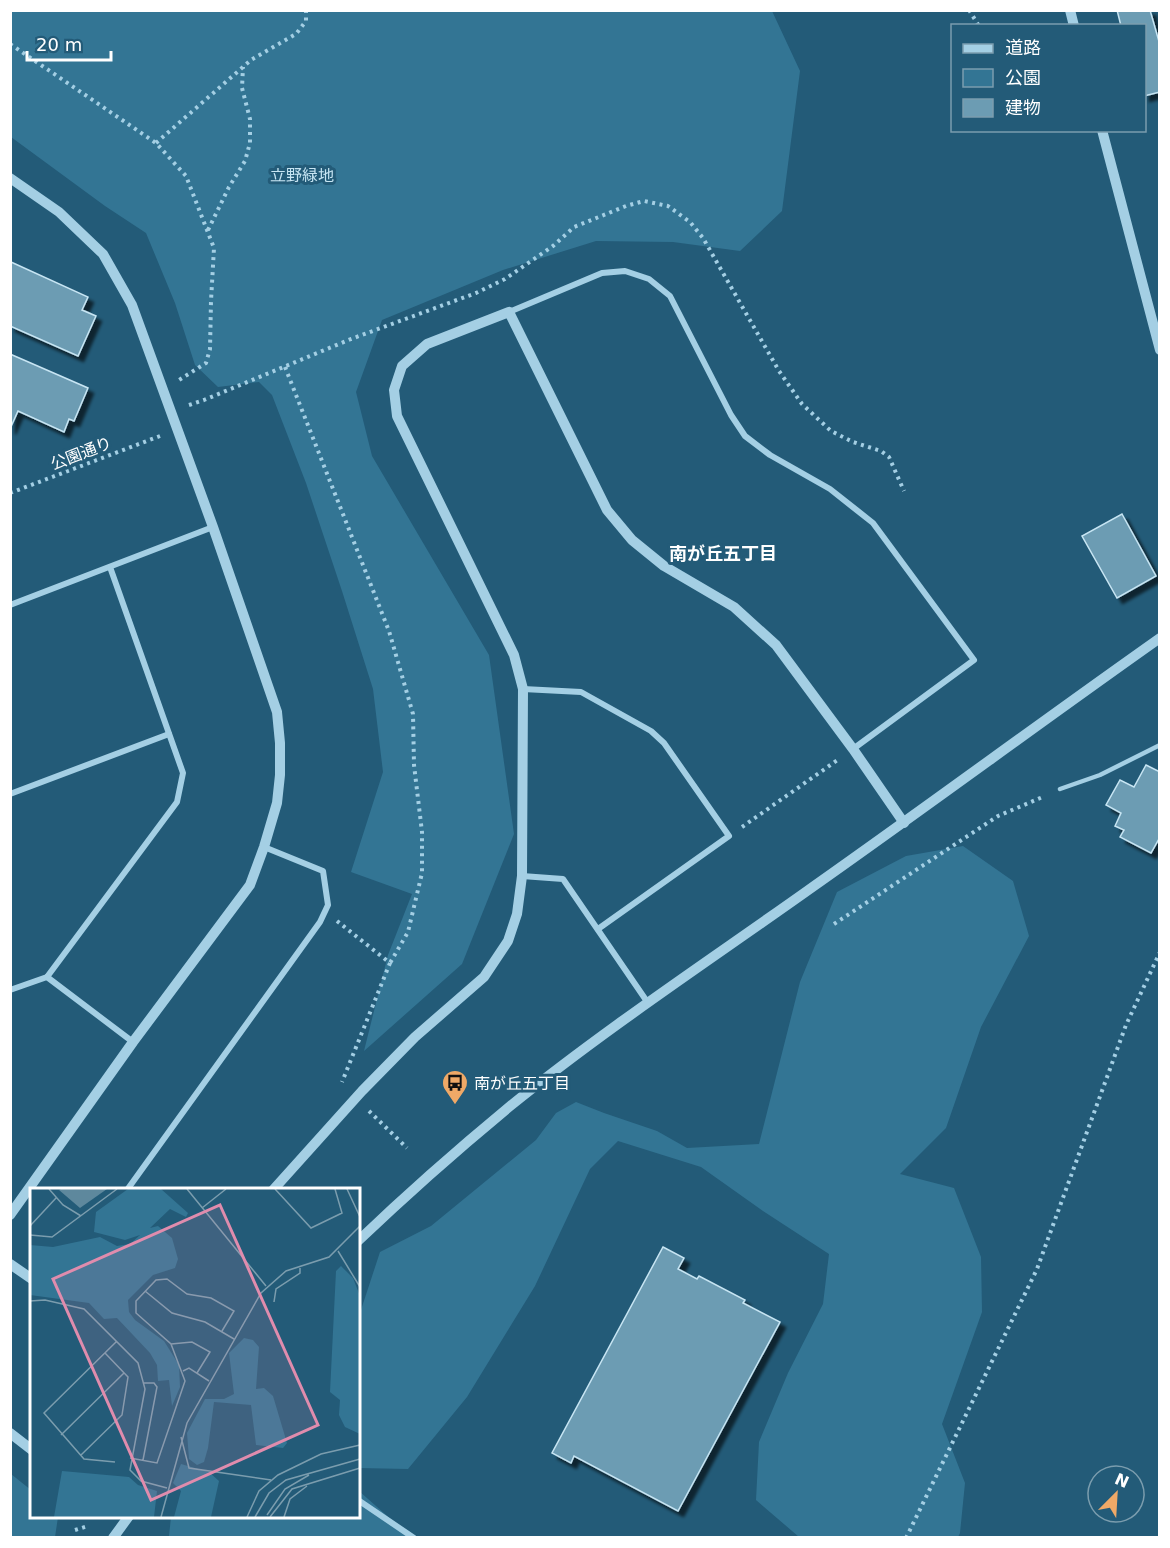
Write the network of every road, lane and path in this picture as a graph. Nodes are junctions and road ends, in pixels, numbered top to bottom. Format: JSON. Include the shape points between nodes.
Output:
{"nodes":[{"id":1,"x":306,"y":10,"type":"edge"},
{"id":2,"x":969,"y":10,"type":"edge"},
{"id":3,"x":978,"y":24,"type":"edge"},
{"id":4,"x":10,"y":44,"type":"edge"},
{"id":5,"x":243,"y":67,"type":"junction"},
{"id":6,"x":1103,"y":132,"type":"edge"},
{"id":7,"x":156,"y":143,"type":"junction"},
{"id":8,"x":10,"y":178,"type":"edge"},
{"id":9,"x":208,"y":230,"type":"junction"},
{"id":10,"x":509,"y":312,"type":"junction"},
{"id":11,"x":1160,"y":350,"type":"edge"},
{"id":12,"x":285,"y":367,"type":"junction"},
{"id":13,"x":179,"y":381,"type":"dead end"},
{"id":14,"x":188,"y":405,"type":"dead end"},
{"id":15,"x":161,"y":436,"type":"dead end"},
{"id":16,"x":904,"y":490,"type":"dead end"},
{"id":17,"x":10,"y":493,"type":"edge"},
{"id":18,"x":213,"y":527,"type":"junction"},
{"id":19,"x":110,"y":567,"type":"junction"},
{"id":20,"x":10,"y":605,"type":"edge"},
{"id":21,"x":1160,"y":638,"type":"edge"},
{"id":22,"x":523,"y":689,"type":"junction"},
{"id":23,"x":169,"y":734,"type":"junction"},
{"id":24,"x":1160,"y":745,"type":"edge"},
{"id":25,"x":853,"y":749,"type":"junction"},
{"id":26,"x":837,"y":760,"type":"dead end"},
{"id":27,"x":1060,"y":789,"type":"joint"},
{"id":28,"x":10,"y":794,"type":"edge"},
{"id":29,"x":904,"y":823,"type":"junction"},
{"id":30,"x":729,"y":836,"type":"junction"},
{"id":31,"x":264,"y":847,"type":"junction"},
{"id":32,"x":522,"y":876,"type":"junction"},
{"id":33,"x":325,"y":911,"type":"junction"},
{"id":34,"x":834,"y":924,"type":"dead end"},
{"id":35,"x":598,"y":929,"type":"junction"},
{"id":36,"x":1160,"y":952,"type":"edge"},
{"id":37,"x":390,"y":963,"type":"junction"},
{"id":38,"x":47,"y":976,"type":"junction"},
{"id":39,"x":10,"y":990,"type":"edge"},
{"id":40,"x":649,"y":1003,"type":"junction"},
{"id":41,"x":133,"y":1042,"type":"junction"},
{"id":42,"x":341,"y":1085,"type":"dead end"},
{"id":43,"x":368,"y":1111,"type":"dead end"},
{"id":44,"x":407,"y":1148,"type":"dead end"},
{"id":45,"x":128,"y":1188,"type":"edge"},
{"id":46,"x":275,"y":1188,"type":"edge"},
{"id":47,"x":10,"y":1215,"type":"edge"},
{"id":48,"x":360,"y":1239,"type":"edge"},
{"id":49,"x":10,"y":1264,"type":"edge"},
{"id":50,"x":30,"y":1278,"type":"edge"},
{"id":51,"x":10,"y":1433,"type":"edge"},
{"id":52,"x":30,"y":1448,"type":"edge"},
{"id":53,"x":360,"y":1501,"type":"edge"},
{"id":54,"x":123,"y":1518,"type":"edge"},
{"id":55,"x":88,"y":1526,"type":"dead end"},
{"id":56,"x":75,"y":1530,"type":"dead end"},
{"id":57,"x":113,"y":1538,"type":"edge"},
{"id":58,"x":414,"y":1538,"type":"edge"},
{"id":59,"x":906,"y":1538,"type":"edge"}],
"edges":[{"from":1,"to":5,"type":"path","via":[[306,21],[296,34]]},
{"from":2,"to":3,"type":"path"},
{"from":4,"to":7,"type":"path"},
{"from":5,"to":7,"type":"path"},
{"from":5,"to":9,"type":"path","via":[[250,143],[245,161]]},
{"from":6,"to":11,"type":"street"},
{"from":7,"to":9,"type":"path","via":[[186,176]]},
{"from":8,"to":18,"type":"street","via":[[59,212],[103,254],[132,305]]},
{"from":9,"to":13,"type":"path","via":[[214,248],[210,349],[206,363]]},
{"from":10,"to":22,"type":"street","via":[[427,344],[402,366],[394,390],[397,416],[514,655]]},
{"from":10,"to":25,"type":"street","via":[[607,510],[632,540],[664,566],[734,607],[776,645]]},
{"from":10,"to":25,"type":"street","via":[[602,273],[625,271],[649,279],[670,296],[745,436],[830,489],[873,523],[974,660]]},
{"from":12,"to":14,"type":"path"},
{"from":12,"to":16,"type":"path","via":[[476,293],[505,279],[574,227],[644,201],[668,206],[690,222],[802,404],[831,431],[889,457]]},
{"from":12,"to":37,"type":"path","via":[[389,631],[413,714],[422,873],[408,932]]},
{"from":15,"to":17,"type":"path","name":"公園通り"},
{"from":18,"to":19,"type":"street"},
{"from":18,"to":31,"type":"street","via":[[277,712],[280,775],[277,803]]},
{"from":19,"to":20,"type":"street"},
{"from":19,"to":23,"type":"street"},
{"from":21,"to":29,"type":"street"},
{"from":22,"to":30,"type":"street","via":[[581,692],[651,731],[664,743]]},
{"from":22,"to":32,"type":"street"},
{"from":23,"to":28,"type":"street"},
{"from":23,"to":38,"type":"street","via":[[183,773],[177,802]]},
{"from":24,"to":27,"type":"lane","via":[[1100,775]]},
{"from":25,"to":29,"type":"street"},
{"from":26,"to":30,"type":"path"},
{"from":27,"to":34,"type":"path","via":[[998,816]]},
{"from":29,"to":40,"type":"street"},
{"from":30,"to":35,"type":"street"},
{"from":31,"to":33,"type":"street","via":[[323,871],[328,905]]},
{"from":31,"to":41,"type":"street","via":[[250,885]]},
{"from":32,"to":35,"type":"street","via":[[563,879]]},
{"from":32,"to":46,"type":"street","via":[[517,914],[508,941],[484,977],[400,1052]]},
{"from":33,"to":37,"type":"path"},
{"from":33,"to":45,"type":"street"},
{"from":35,"to":40,"type":"street"},
{"from":36,"to":59,"type":"path","via":[[1126,1025],[1037,1269]]},
{"from":37,"to":42,"type":"path"},
{"from":38,"to":39,"type":"street"},
{"from":38,"to":41,"type":"street"},
{"from":40,"to":48,"type":"street","via":[[510,1107]]},
{"from":41,"to":47,"type":"street"},
{"from":43,"to":44,"type":"path"},
{"from":49,"to":50,"type":"street"},
{"from":51,"to":52,"type":"street"},
{"from":53,"to":58,"type":"street"},
{"from":54,"to":57,"type":"street"},
{"from":55,"to":56,"type":"path"}]}
